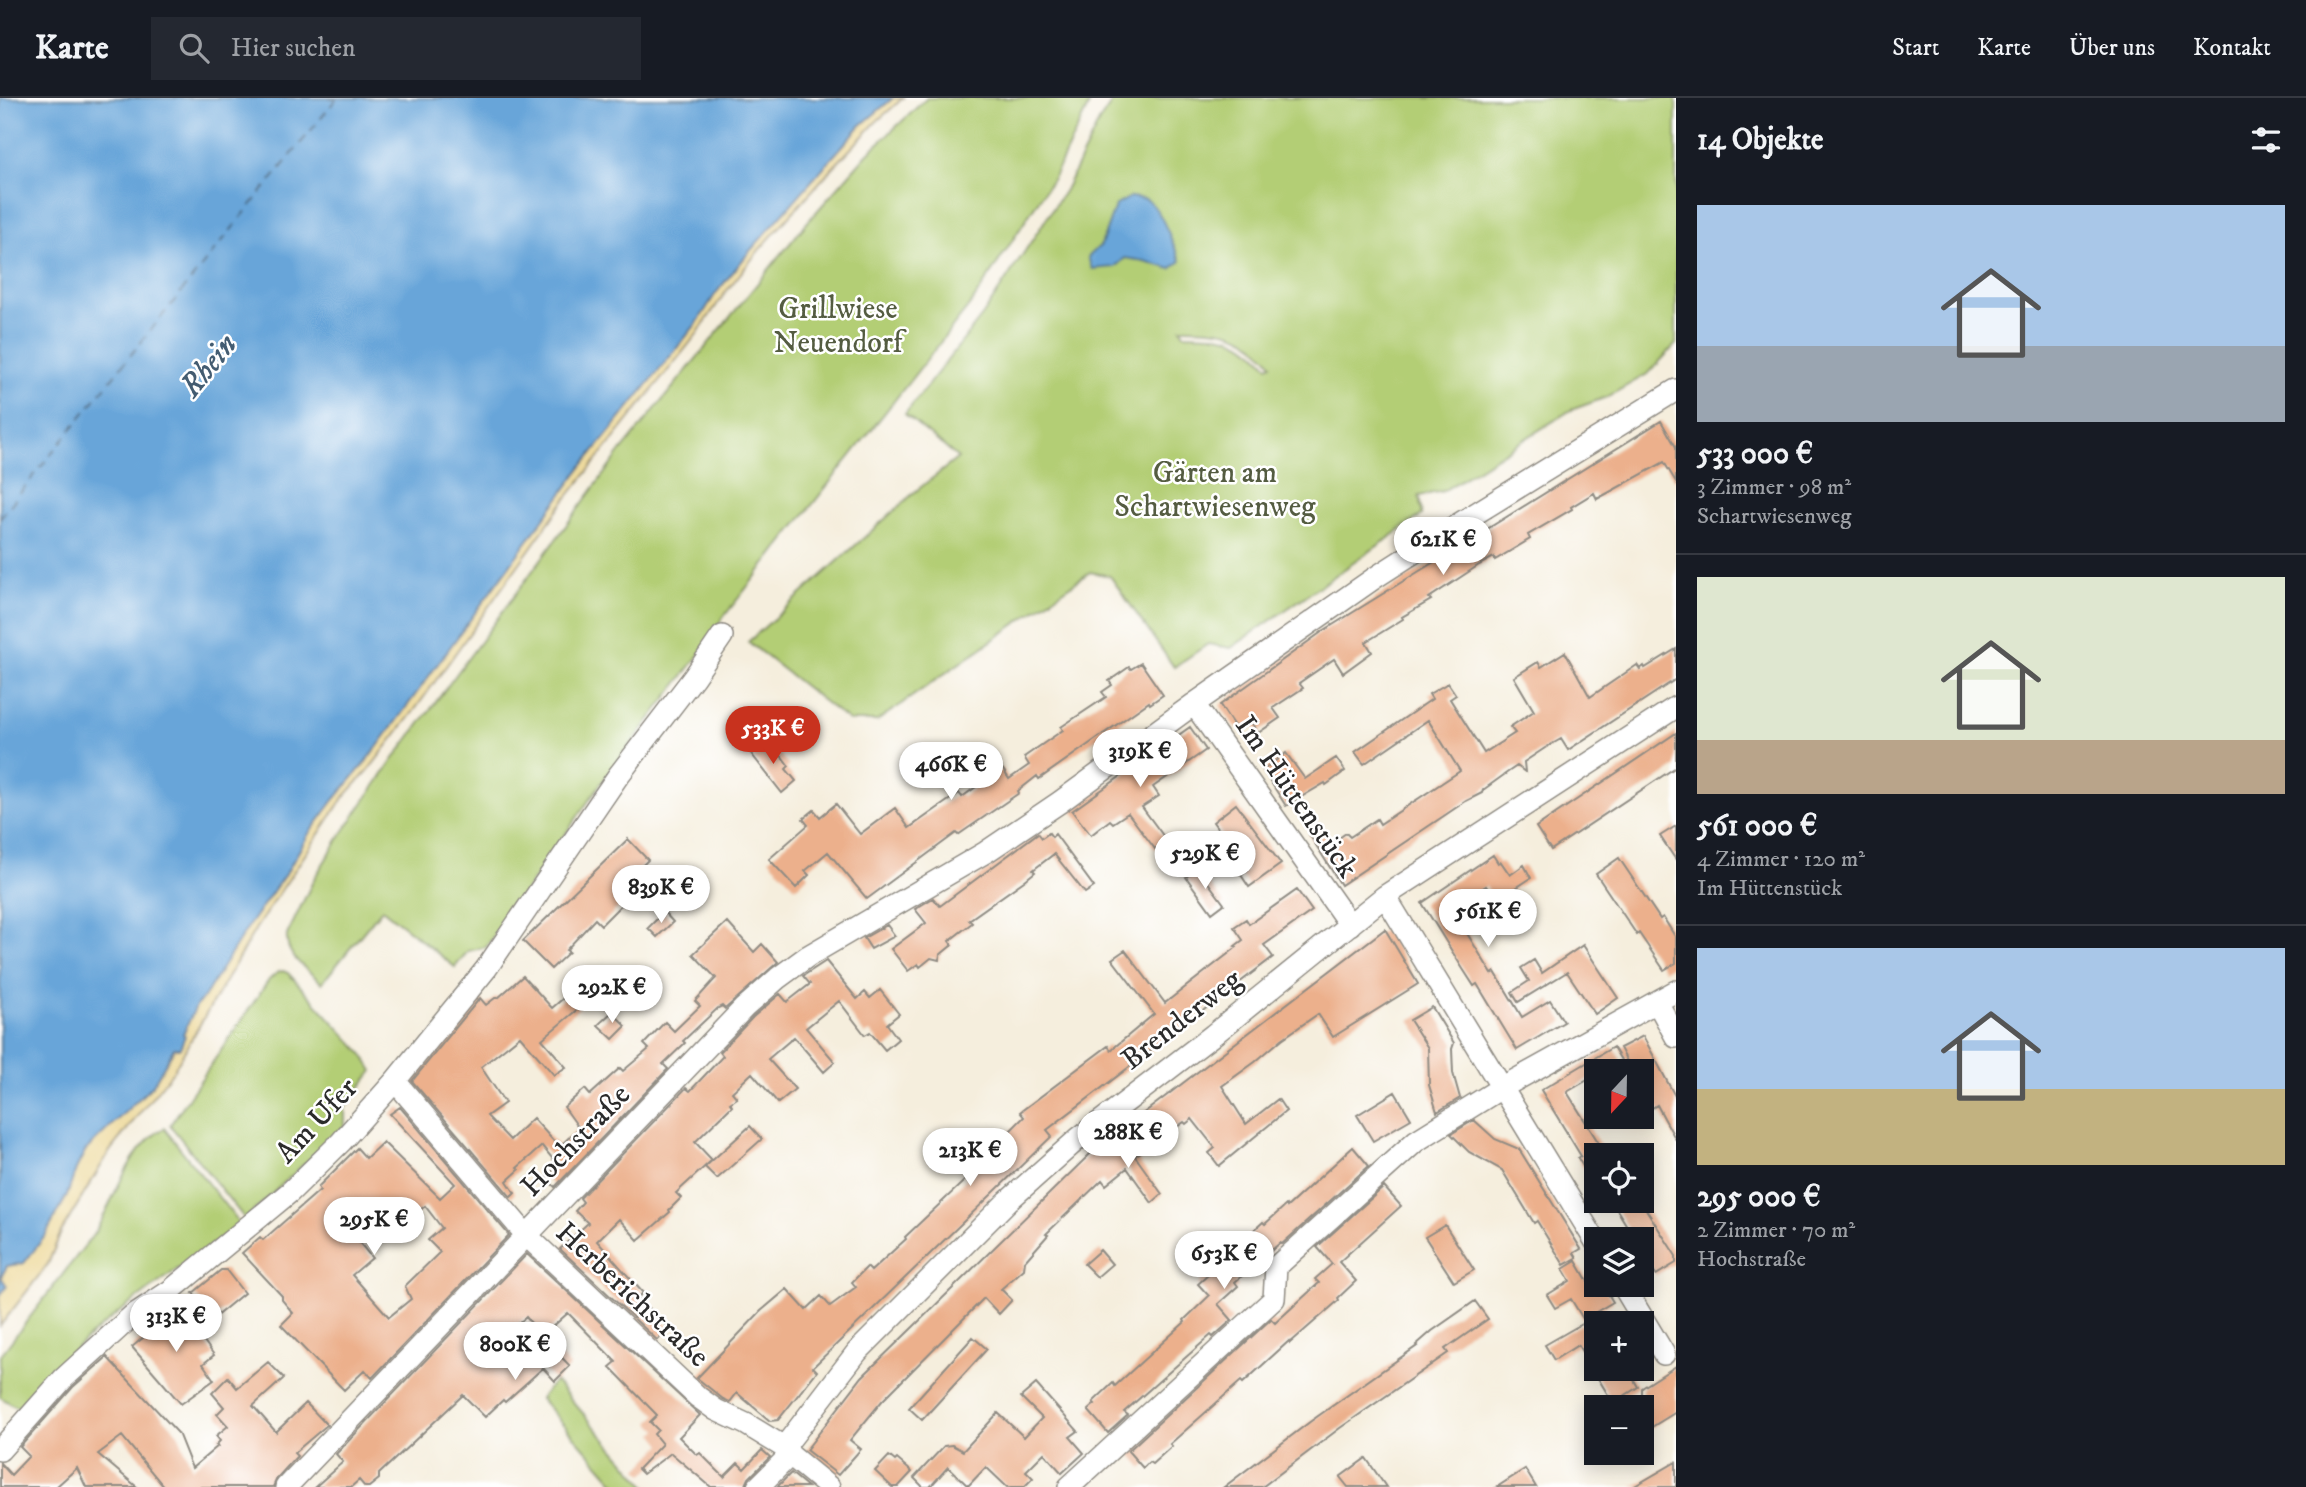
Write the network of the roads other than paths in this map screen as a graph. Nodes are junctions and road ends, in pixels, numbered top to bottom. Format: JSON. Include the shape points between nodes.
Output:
{"nodes":[{"id":1,"x":1676,"y":390,"type":"edge"},
{"id":2,"x":722,"y":636,"type":"dead end"},
{"id":3,"x":1194,"y":704,"type":"junction"},
{"id":4,"x":1676,"y":707,"type":"edge"},
{"id":5,"x":1385,"y":896,"type":"junction"},
{"id":6,"x":1350,"y":925,"type":"junction"},
{"id":7,"x":1676,"y":991,"type":"edge"},
{"id":8,"x":1657,"y":1002,"type":"junction"},
{"id":9,"x":1676,"y":1037,"type":"edge"},
{"id":10,"x":395,"y":1081,"type":"junction"},
{"id":11,"x":1501,"y":1087,"type":"junction"},
{"id":12,"x":1587,"y":1227,"type":"edge"},
{"id":13,"x":527,"y":1236,"type":"junction"},
{"id":14,"x":1630,"y":1297,"type":"edge"},
{"id":15,"x":1664,"y":1354,"type":"dead end"},
{"id":16,"x":0,"y":1450,"type":"edge"},
{"id":17,"x":789,"y":1452,"type":"junction"},
{"id":18,"x":286,"y":1487,"type":"edge"},
{"id":19,"x":758,"y":1487,"type":"edge"},
{"id":20,"x":829,"y":1487,"type":"edge"},
{"id":21,"x":1069,"y":1487,"type":"edge"}],
"edges":[{"from":1,"to":3,"type":"street","name":"Hochstraße","via":[[1422,547]]},
{"from":2,"to":10,"type":"street","name":"Am Ufer","via":[[618,776],[486,969]]},
{"from":3,"to":6,"type":"street","name":"Im Hüttenstück"},
{"from":3,"to":13,"type":"street","name":"Hochstraße","via":[[986,852],[778,978]]},
{"from":4,"to":5,"type":"street","name":"Brenderweg"},
{"from":5,"to":6,"type":"street","name":"Brenderweg"},
{"from":5,"to":11,"type":"street","name":"Im Hüttenstück"},
{"from":6,"to":17,"type":"street","name":"Brenderweg","via":[[1079,1138],[1008,1200],[858,1352],[788,1442]]},
{"from":7,"to":8,"type":"street"},
{"from":8,"to":9,"type":"street"},
{"from":8,"to":11,"type":"street"},
{"from":10,"to":13,"type":"street","name":"Herberichstraße"},
{"from":10,"to":16,"type":"street","name":"Am Ufer","via":[[290,1192],[170,1291],[132,1315],[64,1378]]},
{"from":11,"to":12,"type":"street","name":"Im Hüttenstück"},
{"from":11,"to":21,"type":"street","via":[[1416,1140],[1276,1267],[1274,1299]]},
{"from":13,"to":17,"type":"street","name":"Herberichstraße","via":[[698,1397]]},
{"from":13,"to":18,"type":"street","name":"Hochstraße"},
{"from":14,"to":15,"type":"street"},
{"from":17,"to":19,"type":"street","name":"Brenderweg"},
{"from":17,"to":20,"type":"street","name":"Herberichstraße"}]}
